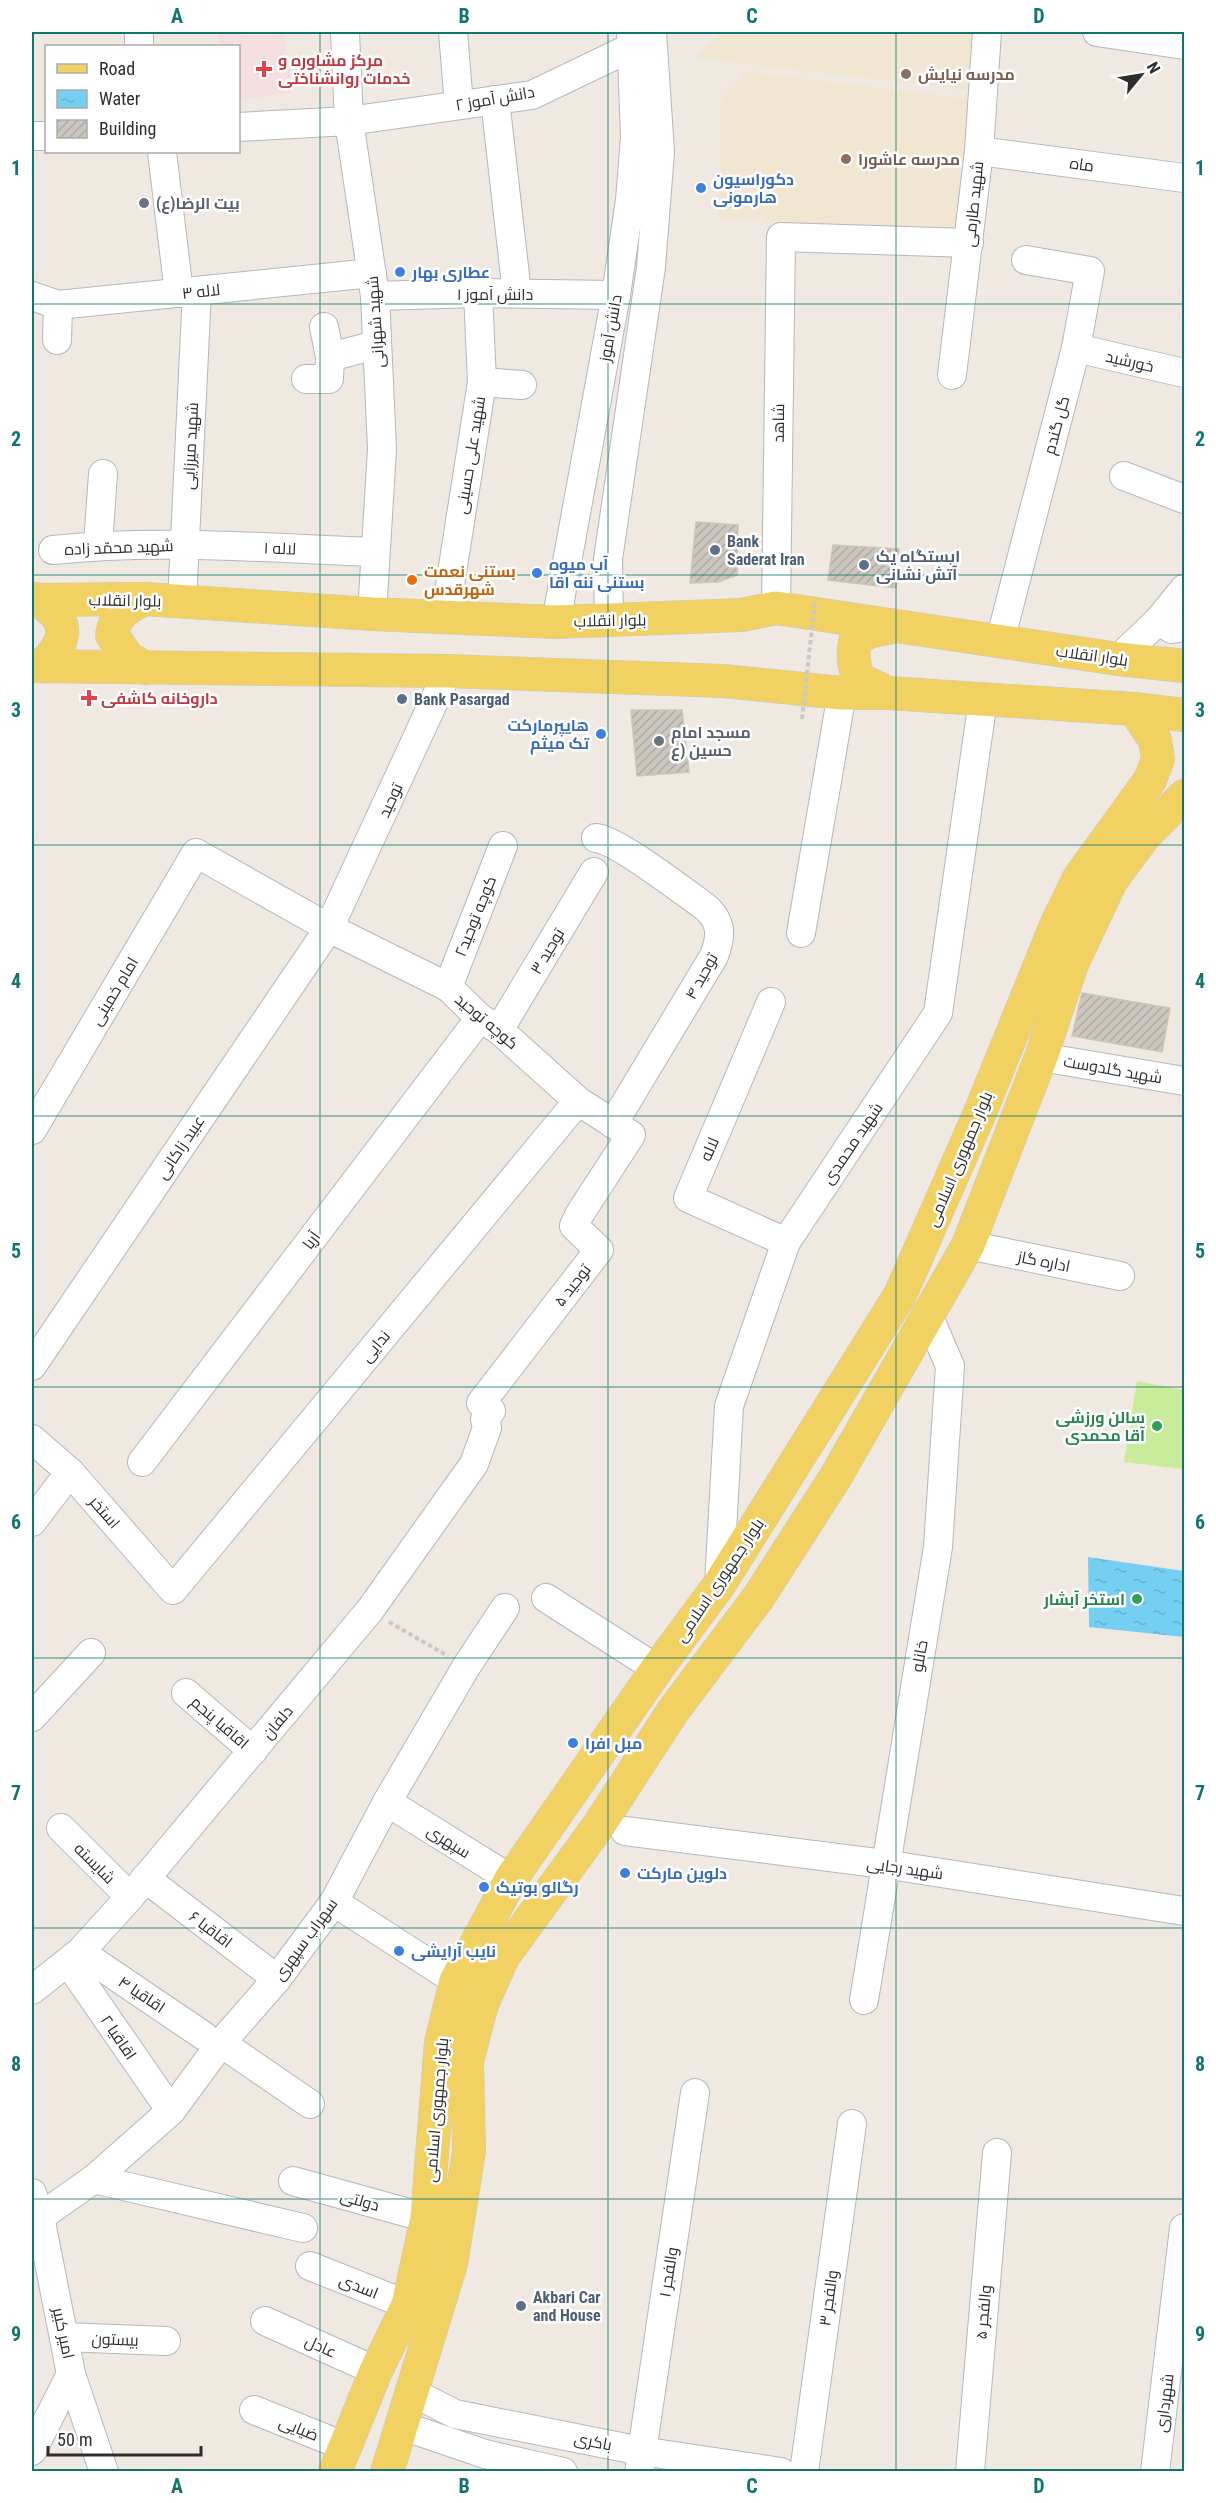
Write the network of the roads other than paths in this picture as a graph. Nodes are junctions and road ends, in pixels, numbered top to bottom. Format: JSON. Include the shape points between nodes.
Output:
{"nodes":[{"id":1,"x":345,"y":32,"type":"edge"},
{"id":2,"x":453,"y":32,"type":"edge"},
{"id":3,"x":987,"y":32,"type":"edge"},
{"id":4,"x":1097,"y":32,"type":"edge"},
{"id":5,"x":644,"y":35,"type":"edge"},
{"id":6,"x":1185,"y":45,"type":"edge"},
{"id":7,"x":495,"y":100,"type":"junction"},
{"id":8,"x":459,"y":105,"type":"junction"},
{"id":9,"x":349,"y":121,"type":"junction"},
{"id":10,"x":240,"y":127,"type":"edge"},
{"id":11,"x":979,"y":151,"type":"junction"},
{"id":12,"x":162,"y":153,"type":"edge"},
{"id":13,"x":1185,"y":178,"type":"edge"},
{"id":14,"x":969,"y":243,"type":"junction"},
{"id":15,"x":1026,"y":260,"type":"dead end"},
{"id":16,"x":374,"y":285,"type":"junction"},
{"id":17,"x":188,"y":292,"type":"junction"},
{"id":18,"x":478,"y":293,"type":"junction"},
{"id":19,"x":517,"y":293,"type":"junction"},
{"id":20,"x":616,"y":295,"type":"junction"},
{"id":21,"x":32,"y":296,"type":"edge"},
{"id":22,"x":58,"y":305,"type":"junction"},
{"id":23,"x":324,"y":327,"type":"dead end"},
{"id":24,"x":57,"y":340,"type":"dead end"},
{"id":25,"x":376,"y":345,"type":"junction"},
{"id":26,"x":1076,"y":348,"type":"junction"},
{"id":27,"x":330,"y":357,"type":"junction"},
{"id":28,"x":1185,"y":373,"type":"edge"},
{"id":29,"x":952,"y":375,"type":"dead end"},
{"id":30,"x":306,"y":379,"type":"dead end"},
{"id":31,"x":482,"y":382,"type":"junction"},
{"id":32,"x":522,"y":385,"type":"dead end"},
{"id":33,"x":103,"y":474,"type":"dead end"},
{"id":34,"x":1124,"y":476,"type":"dead end"},
{"id":35,"x":1185,"y":499,"type":"edge"},
{"id":36,"x":98,"y":545,"type":"junction"},
{"id":37,"x":186,"y":545,"type":"junction"},
{"id":38,"x":53,"y":550,"type":"dead end"},
{"id":39,"x":374,"y":552,"type":"junction"},
{"id":40,"x":570,"y":557,"type":"junction"},
{"id":41,"x":608,"y":559,"type":"junction"},
{"id":42,"x":1185,"y":589,"type":"edge"},
{"id":43,"x":34,"y":599,"type":"edge"},
{"id":44,"x":144,"y":599,"type":"junction"},
{"id":45,"x":182,"y":602,"type":"junction"},
{"id":46,"x":776,"y":608,"type":"junction"},
{"id":47,"x":372,"y":615,"type":"junction"},
{"id":48,"x":445,"y":617,"type":"junction"},
{"id":49,"x":609,"y":621,"type":"junction"},
{"id":50,"x":556,"y":622,"type":"junction"},
{"id":51,"x":1171,"y":624,"type":"edge"},
{"id":52,"x":894,"y":627,"type":"junction"},
{"id":53,"x":1000,"y":641,"type":"junction"},
{"id":54,"x":1119,"y":659,"type":"junction"},
{"id":55,"x":37,"y":666,"type":"edge"},
{"id":56,"x":1185,"y":666,"type":"edge"},
{"id":57,"x":146,"y":668,"type":"junction"},
{"id":58,"x":448,"y":671,"type":"junction"},
{"id":59,"x":842,"y":693,"type":"junction"},
{"id":60,"x":888,"y":693,"type":"junction"},
{"id":61,"x":983,"y":700,"type":"junction"},
{"id":62,"x":1134,"y":709,"type":"junction"},
{"id":63,"x":1185,"y":716,"type":"edge"},
{"id":64,"x":1150,"y":780,"type":"junction"},
{"id":65,"x":1183,"y":788,"type":"edge"},
{"id":66,"x":596,"y":838,"type":"dead end"},
{"id":67,"x":503,"y":846,"type":"dead end"},
{"id":68,"x":196,"y":853,"type":"joint"},
{"id":69,"x":594,"y":872,"type":"dead end"},
{"id":70,"x":329,"y":928,"type":"junction"},
{"id":71,"x":801,"y":933,"type":"dead end"},
{"id":72,"x":447,"y":987,"type":"junction"},
{"id":73,"x":771,"y":1002,"type":"dead end"},
{"id":74,"x":490,"y":1024,"type":"junction"},
{"id":75,"x":1041,"y":1057,"type":"junction"},
{"id":76,"x":1185,"y":1081,"type":"edge"},
{"id":77,"x":578,"y":1101,"type":"junction"},
{"id":78,"x":32,"y":1130,"type":"edge"},
{"id":79,"x":622,"y":1130,"type":"junction"},
{"id":80,"x":786,"y":1242,"type":"junction"},
{"id":81,"x":968,"y":1245,"type":"junction"},
{"id":82,"x":1120,"y":1276,"type":"dead end"},
{"id":83,"x":928,"y":1315,"type":"junction"},
{"id":84,"x":32,"y":1366,"type":"edge"},
{"id":85,"x":484,"y":1415,"type":"joint"},
{"id":86,"x":32,"y":1439,"type":"edge"},
{"id":87,"x":142,"y":1462,"type":"dead end"},
{"id":88,"x":70,"y":1472,"type":"junction"},
{"id":89,"x":32,"y":1522,"type":"edge"},
{"id":90,"x":719,"y":1585,"type":"junction"},
{"id":91,"x":173,"y":1590,"type":"joint"},
{"id":92,"x":546,"y":1598,"type":"dead end"},
{"id":93,"x":505,"y":1608,"type":"dead end"},
{"id":94,"x":91,"y":1653,"type":"dead end"},
{"id":95,"x":649,"y":1681,"type":"junction"},
{"id":96,"x":186,"y":1693,"type":"dead end"},
{"id":97,"x":673,"y":1711,"type":"junction"},
{"id":98,"x":32,"y":1717,"type":"edge"},
{"id":99,"x":253,"y":1751,"type":"junction"},
{"id":100,"x":387,"y":1802,"type":"junction"},
{"id":101,"x":61,"y":1828,"type":"dead end"},
{"id":102,"x":625,"y":1831,"type":"dead end"},
{"id":103,"x":884,"y":1864,"type":"junction"},
{"id":104,"x":511,"y":1879,"type":"junction"},
{"id":105,"x":137,"y":1888,"type":"junction"},
{"id":106,"x":334,"y":1902,"type":"junction"},
{"id":107,"x":1185,"y":1911,"type":"edge"},
{"id":108,"x":74,"y":1957,"type":"junction"},
{"id":109,"x":277,"y":1979,"type":"junction"},
{"id":110,"x":456,"y":1981,"type":"junction"},
{"id":111,"x":32,"y":1990,"type":"edge"},
{"id":112,"x":864,"y":2000,"type":"dead end"},
{"id":113,"x":213,"y":2039,"type":"junction"},
{"id":114,"x":695,"y":2093,"type":"dead end"},
{"id":115,"x":310,"y":2104,"type":"dead end"},
{"id":116,"x":171,"y":2111,"type":"junction"},
{"id":117,"x":852,"y":2124,"type":"dead end"},
{"id":118,"x":997,"y":2153,"type":"dead end"},
{"id":119,"x":94,"y":2179,"type":"junction"},
{"id":120,"x":293,"y":2181,"type":"dead end"},
{"id":121,"x":36,"y":2205,"type":"edge"},
{"id":122,"x":427,"y":2218,"type":"junction"},
{"id":123,"x":303,"y":2228,"type":"dead end"},
{"id":124,"x":1185,"y":2228,"type":"edge"},
{"id":125,"x":310,"y":2266,"type":"dead end"},
{"id":126,"x":408,"y":2306,"type":"junction"},
{"id":127,"x":265,"y":2320,"type":"dead end"},
{"id":128,"x":64,"y":2337,"type":"junction"},
{"id":129,"x":166,"y":2341,"type":"dead end"},
{"id":130,"x":376,"y":2371,"type":"junction"},
{"id":131,"x":71,"y":2374,"type":"junction"},
{"id":132,"x":410,"y":2391,"type":"junction"},
{"id":133,"x":254,"y":2410,"type":"dead end"},
{"id":134,"x":455,"y":2414,"type":"junction"},
{"id":135,"x":400,"y":2425,"type":"junction"},
{"id":136,"x":447,"y":2443,"type":"junction"},
{"id":137,"x":32,"y":2451,"type":"edge"},
{"id":138,"x":340,"y":2459,"type":"edge"},
{"id":139,"x":640,"y":2461,"type":"edge"},
{"id":140,"x":484,"y":2463,"type":"edge"},
{"id":141,"x":389,"y":2465,"type":"edge"},
{"id":142,"x":104,"y":2472,"type":"edge"},
{"id":143,"x":563,"y":2472,"type":"edge"},
{"id":144,"x":781,"y":2472,"type":"edge"},
{"id":145,"x":804,"y":2472,"type":"edge"},
{"id":146,"x":970,"y":2472,"type":"edge"},
{"id":147,"x":1155,"y":2472,"type":"edge"}],
"edges":[{"from":1,"to":9,"type":"street","name":"شهید شهرانی"},
{"from":2,"to":8,"type":"street"},
{"from":3,"to":11,"type":"street","name":"شهید طارمی"},
{"from":4,"to":6,"type":"street"},
{"from":5,"to":7,"type":"street","name":"دانش آموز ۲","via":[[531,94]]},
{"from":5,"to":20,"type":"street","name":"دانش آموز","via":[[630,200]]},
{"from":5,"to":41,"type":"street","name":"دانش آموز","via":[[660,152],[652,255]]},
{"from":7,"to":8,"type":"street","name":"دانش آموز ۲"},
{"from":7,"to":19,"type":"street"},
{"from":8,"to":9,"type":"street","name":"دانش آموز ۲"},
{"from":9,"to":10,"type":"street","name":"دانش آموز ۲"},
{"from":9,"to":16,"type":"street","name":"شهید شهرانی"},
{"from":11,"to":13,"type":"street","name":"ماه"},
{"from":11,"to":14,"type":"street","name":"شهید طارمی"},
{"from":12,"to":17,"type":"street","name":"شهید میرزایی"},
{"from":14,"to":29,"type":"street","name":"شهید طارمی"},
{"from":14,"to":46,"type":"street","name":"شاهد","via":[[781,237]]},
{"from":15,"to":26,"type":"street","name":"گل گندم","via":[[1090,271]]},
{"from":16,"to":17,"type":"street","name":"لاله ۳"},
{"from":16,"to":18,"type":"street","name":"دانش آموز ۱"},
{"from":16,"to":25,"type":"street","name":"شهید شهرانی"},
{"from":17,"to":22,"type":"street","name":"لاله ۳"},
{"from":17,"to":37,"type":"street","name":"شهید میرزایی"},
{"from":18,"to":19,"type":"street","name":"دانش آموز ۱"},
{"from":18,"to":31,"type":"street","name":"شهید علی حسینی"},
{"from":19,"to":20,"type":"street","name":"دانش آموز ۱"},
{"from":20,"to":40,"type":"street","name":"دانش آموز"},
{"from":21,"to":22,"type":"street","name":"لاله ۳"},
{"from":22,"to":24,"type":"street"},
{"from":23,"to":27,"type":"street"},
{"from":25,"to":27,"type":"street"},
{"from":25,"to":39,"type":"street","name":"شهید شهرانی","via":[[382,449]]},
{"from":26,"to":28,"type":"street","name":"خورشید"},
{"from":26,"to":53,"type":"street","name":"گل گندم"},
{"from":27,"to":30,"type":"street","via":[[329,379]]},
{"from":31,"to":32,"type":"street"},
{"from":31,"to":48,"type":"street","name":"شهید علی حسینی"},
{"from":33,"to":36,"type":"street"},
{"from":34,"to":35,"type":"street"},
{"from":36,"to":37,"type":"street","name":"شهید محمّد زاده"},
{"from":36,"to":38,"type":"street","name":"شهید محمّد زاده"},
{"from":37,"to":39,"type":"street","name":"لاله ۱"},
{"from":37,"to":45,"type":"street","name":"شهید میرزایی"},
{"from":39,"to":47,"type":"street","name":"شهید شهرانی"},
{"from":40,"to":41,"type":"street","via":[[585,570],[597,570]]},
{"from":40,"to":50,"type":"street","name":"دانش آموز"},
{"from":41,"to":49,"type":"street","name":"دانش آموز"},
{"from":42,"to":51,"type":"street"},
{"from":43,"to":44,"type":"main road","name":"بلوار انقلاب"},
{"from":43,"to":55,"type":"main road","via":[[55,611],[62,624],[62,639],[55,652]]},
{"from":44,"to":45,"type":"main road","name":"بلوار انقلاب"},
{"from":44,"to":57,"type":"main road","via":[[122,610],[112,635],[128,658]]},
{"from":45,"to":47,"type":"main road","name":"بلوار انقلاب"},
{"from":46,"to":49,"type":"main road","name":"بلوار انقلاب","via":[[742,615]]},
{"from":46,"to":52,"type":"main road","name":"بلوار انقلاب"},
{"from":47,"to":48,"type":"main road","name":"بلوار انقلاب"},
{"from":48,"to":50,"type":"main road","name":"بلوار انقلاب"},
{"from":49,"to":50,"type":"main road","name":"بلوار انقلاب"},
{"from":51,"to":54,"type":"street"},
{"from":52,"to":53,"type":"main road","name":"بلوار انقلاب"},
{"from":52,"to":60,"type":"main road","via":[[856,638],[854,649],[853,663],[859,680]]},
{"from":53,"to":54,"type":"main road","name":"بلوار انقلاب"},
{"from":54,"to":56,"type":"main road","name":"بلوار انقلاب"},
{"from":55,"to":57,"type":"main road"},
{"from":57,"to":58,"type":"main road"},
{"from":58,"to":59,"type":"main road","via":[[724,681]]},
{"from":58,"to":70,"type":"street","name":"توحید"},
{"from":59,"to":60,"type":"main road"},
{"from":59,"to":71,"type":"street"},
{"from":60,"to":61,"type":"main road"},
{"from":61,"to":62,"type":"main road"},
{"from":61,"to":80,"type":"street","name":"شهید محمدی","via":[[938,1013]]},
{"from":62,"to":63,"type":"main road"},
{"from":62,"to":64,"type":"main road","name":"بلوار جمهوری اسلامی","via":[[1155,740],[1158,759]]},
{"from":64,"to":65,"type":"main road","via":[[1171,766],[1179,768]]},
{"from":64,"to":90,"type":"main road","name":"بلوار جمهوری اسلامی","via":[[1074,887],[900,1295]]},
{"from":65,"to":75,"type":"main road","name":"بلوار جمهوری اسلامی","via":[[1111,881],[1072,964]]},
{"from":66,"to":79,"type":"street","name":"توحید ۴","via":[[625,852],[704,906],[718,923],[721,938]]},
{"from":67,"to":72,"type":"street","name":"کوچه توحید۲"},
{"from":68,"to":70,"type":"street","name":"کوچه توحید"},
{"from":68,"to":78,"type":"street","name":"امام خمینی"},
{"from":69,"to":74,"type":"street","name":"توحید ۳"},
{"from":70,"to":72,"type":"street","name":"کوچه توحید"},
{"from":70,"to":84,"type":"street","name":"عبید زاکانی"},
{"from":72,"to":74,"type":"street","name":"کوچه توحید"},
{"from":73,"to":80,"type":"street","name":"لاله","via":[[688,1197]]},
{"from":74,"to":77,"type":"street","name":"کوچه توحید"},
{"from":74,"to":87,"type":"street","name":"آریا"},
{"from":75,"to":76,"type":"street","name":"شهید گلدوست"},
{"from":75,"to":81,"type":"main road","name":"بلوار جمهوری اسلامی"},
{"from":77,"to":79,"type":"street","name":"کوچه توحید"},
{"from":77,"to":91,"type":"street","name":"ندایی"},
{"from":79,"to":85,"type":"street","name":"توحید ۵","via":[[574,1226],[599,1250]]},
{"from":80,"to":90,"type":"street","name":"شهید محمدی","via":[[729,1406]]},
{"from":81,"to":82,"type":"street","name":"اداره گاز"},
{"from":81,"to":83,"type":"main road","name":"بلوار جمهوری اسلامی"},
{"from":83,"to":97,"type":"main road","name":"بلوار جمهوری اسلامی","via":[[829,1488],[758,1598]]},
{"from":83,"to":103,"type":"street","name":"خانلو","via":[[950,1366],[938,1547]]},
{"from":85,"to":99,"type":"street","name":"دلفان","via":[[474,1464],[370,1610]]},
{"from":86,"to":88,"type":"street","name":"استخر"},
{"from":88,"to":89,"type":"street"},
{"from":88,"to":91,"type":"street","name":"استخر"},
{"from":90,"to":95,"type":"main road","name":"بلوار جمهوری اسلامی"},
{"from":92,"to":95,"type":"street"},
{"from":93,"to":100,"type":"street","name":"سهراب سپهری"},
{"from":94,"to":98,"type":"street"},
{"from":95,"to":97,"type":"main road"},
{"from":95,"to":104,"type":"main road","name":"بلوار جمهوری اسلامی"},
{"from":96,"to":99,"type":"street","name":"اقاقیا پنجم"},
{"from":97,"to":132,"type":"main road","name":"بلوار جمهوری اسلامی","via":[[599,1825],[503,1958],[482,2004],[467,2061],[469,2151],[451,2264]]},
{"from":99,"to":105,"type":"street","name":"دلفان"},
{"from":100,"to":104,"type":"street","name":"سپهری"},
{"from":100,"to":106,"type":"street","name":"سهراب سپهری"},
{"from":101,"to":105,"type":"street","name":"شایسته"},
{"from":102,"to":103,"type":"street","name":"شهید رجایی"},
{"from":103,"to":107,"type":"street","name":"شهید رجایی"},
{"from":103,"to":112,"type":"street","name":"خانلو"},
{"from":104,"to":110,"type":"main road","name":"بلوار جمهوری اسلامی"},
{"from":105,"to":108,"type":"street","name":"دلفان"},
{"from":105,"to":109,"type":"street","name":"اقاقیا ۶"},
{"from":106,"to":109,"type":"street","name":"سهراب سپهری"},
{"from":106,"to":110,"type":"street"},
{"from":108,"to":111,"type":"street","name":"دلفان"},
{"from":108,"to":113,"type":"street","name":"اقاقیا ۴"},
{"from":108,"to":116,"type":"street","name":"اقاقیا ۲"},
{"from":109,"to":113,"type":"street","name":"سهراب سپهری"},
{"from":110,"to":122,"type":"main road","name":"بلوار جمهوری اسلامی","via":[[441,2042]]},
{"from":113,"to":115,"type":"street","name":"اقاقیا ۴"},
{"from":113,"to":116,"type":"street","name":"سهراب سپهری"},
{"from":114,"to":139,"type":"street","name":"والفجر ۱"},
{"from":116,"to":119,"type":"street","name":"سهراب سپهری"},
{"from":117,"to":145,"type":"street","name":"والفجر ۳"},
{"from":118,"to":146,"type":"street","name":"والفجر ۵"},
{"from":119,"to":121,"type":"street","name":"سهراب سپهری"},
{"from":119,"to":123,"type":"street"},
{"from":120,"to":122,"type":"street","name":"دولتی"},
{"from":121,"to":128,"type":"street","name":"امیر کبیر"},
{"from":122,"to":126,"type":"main road","name":"بلوار جمهوری اسلامی"},
{"from":124,"to":147,"type":"street","name":"شهرداری"},
{"from":125,"to":126,"type":"street","name":"اسدی"},
{"from":126,"to":130,"type":"main road","name":"بلوار جمهوری اسلامی"},
{"from":127,"to":130,"type":"street","name":"عادل"},
{"from":128,"to":129,"type":"street","name":"بیستون"},
{"from":128,"to":131,"type":"street","name":"امیر کبیر"},
{"from":130,"to":138,"type":"main road","name":"بلوار جمهوری اسلامی"},
{"from":131,"to":137,"type":"street"},
{"from":131,"to":142,"type":"street","name":"امیر کبیر"},
{"from":132,"to":134,"type":"street","name":"باکری"},
{"from":132,"to":135,"type":"main road","name":"بلوار جمهوری اسلامی"},
{"from":133,"to":138,"type":"street","name":"ضیایی"},
{"from":134,"to":136,"type":"street","via":[[440,2425]]},
{"from":134,"to":139,"type":"street","name":"باکری"},
{"from":135,"to":136,"type":"street"},
{"from":135,"to":141,"type":"main road","name":"بلوار جمهوری اسلامی"},
{"from":136,"to":140,"type":"street"},
{"from":138,"to":141,"type":"main road"},
{"from":139,"to":144,"type":"street","name":"باکری"},
{"from":140,"to":143,"type":"street"}]}
